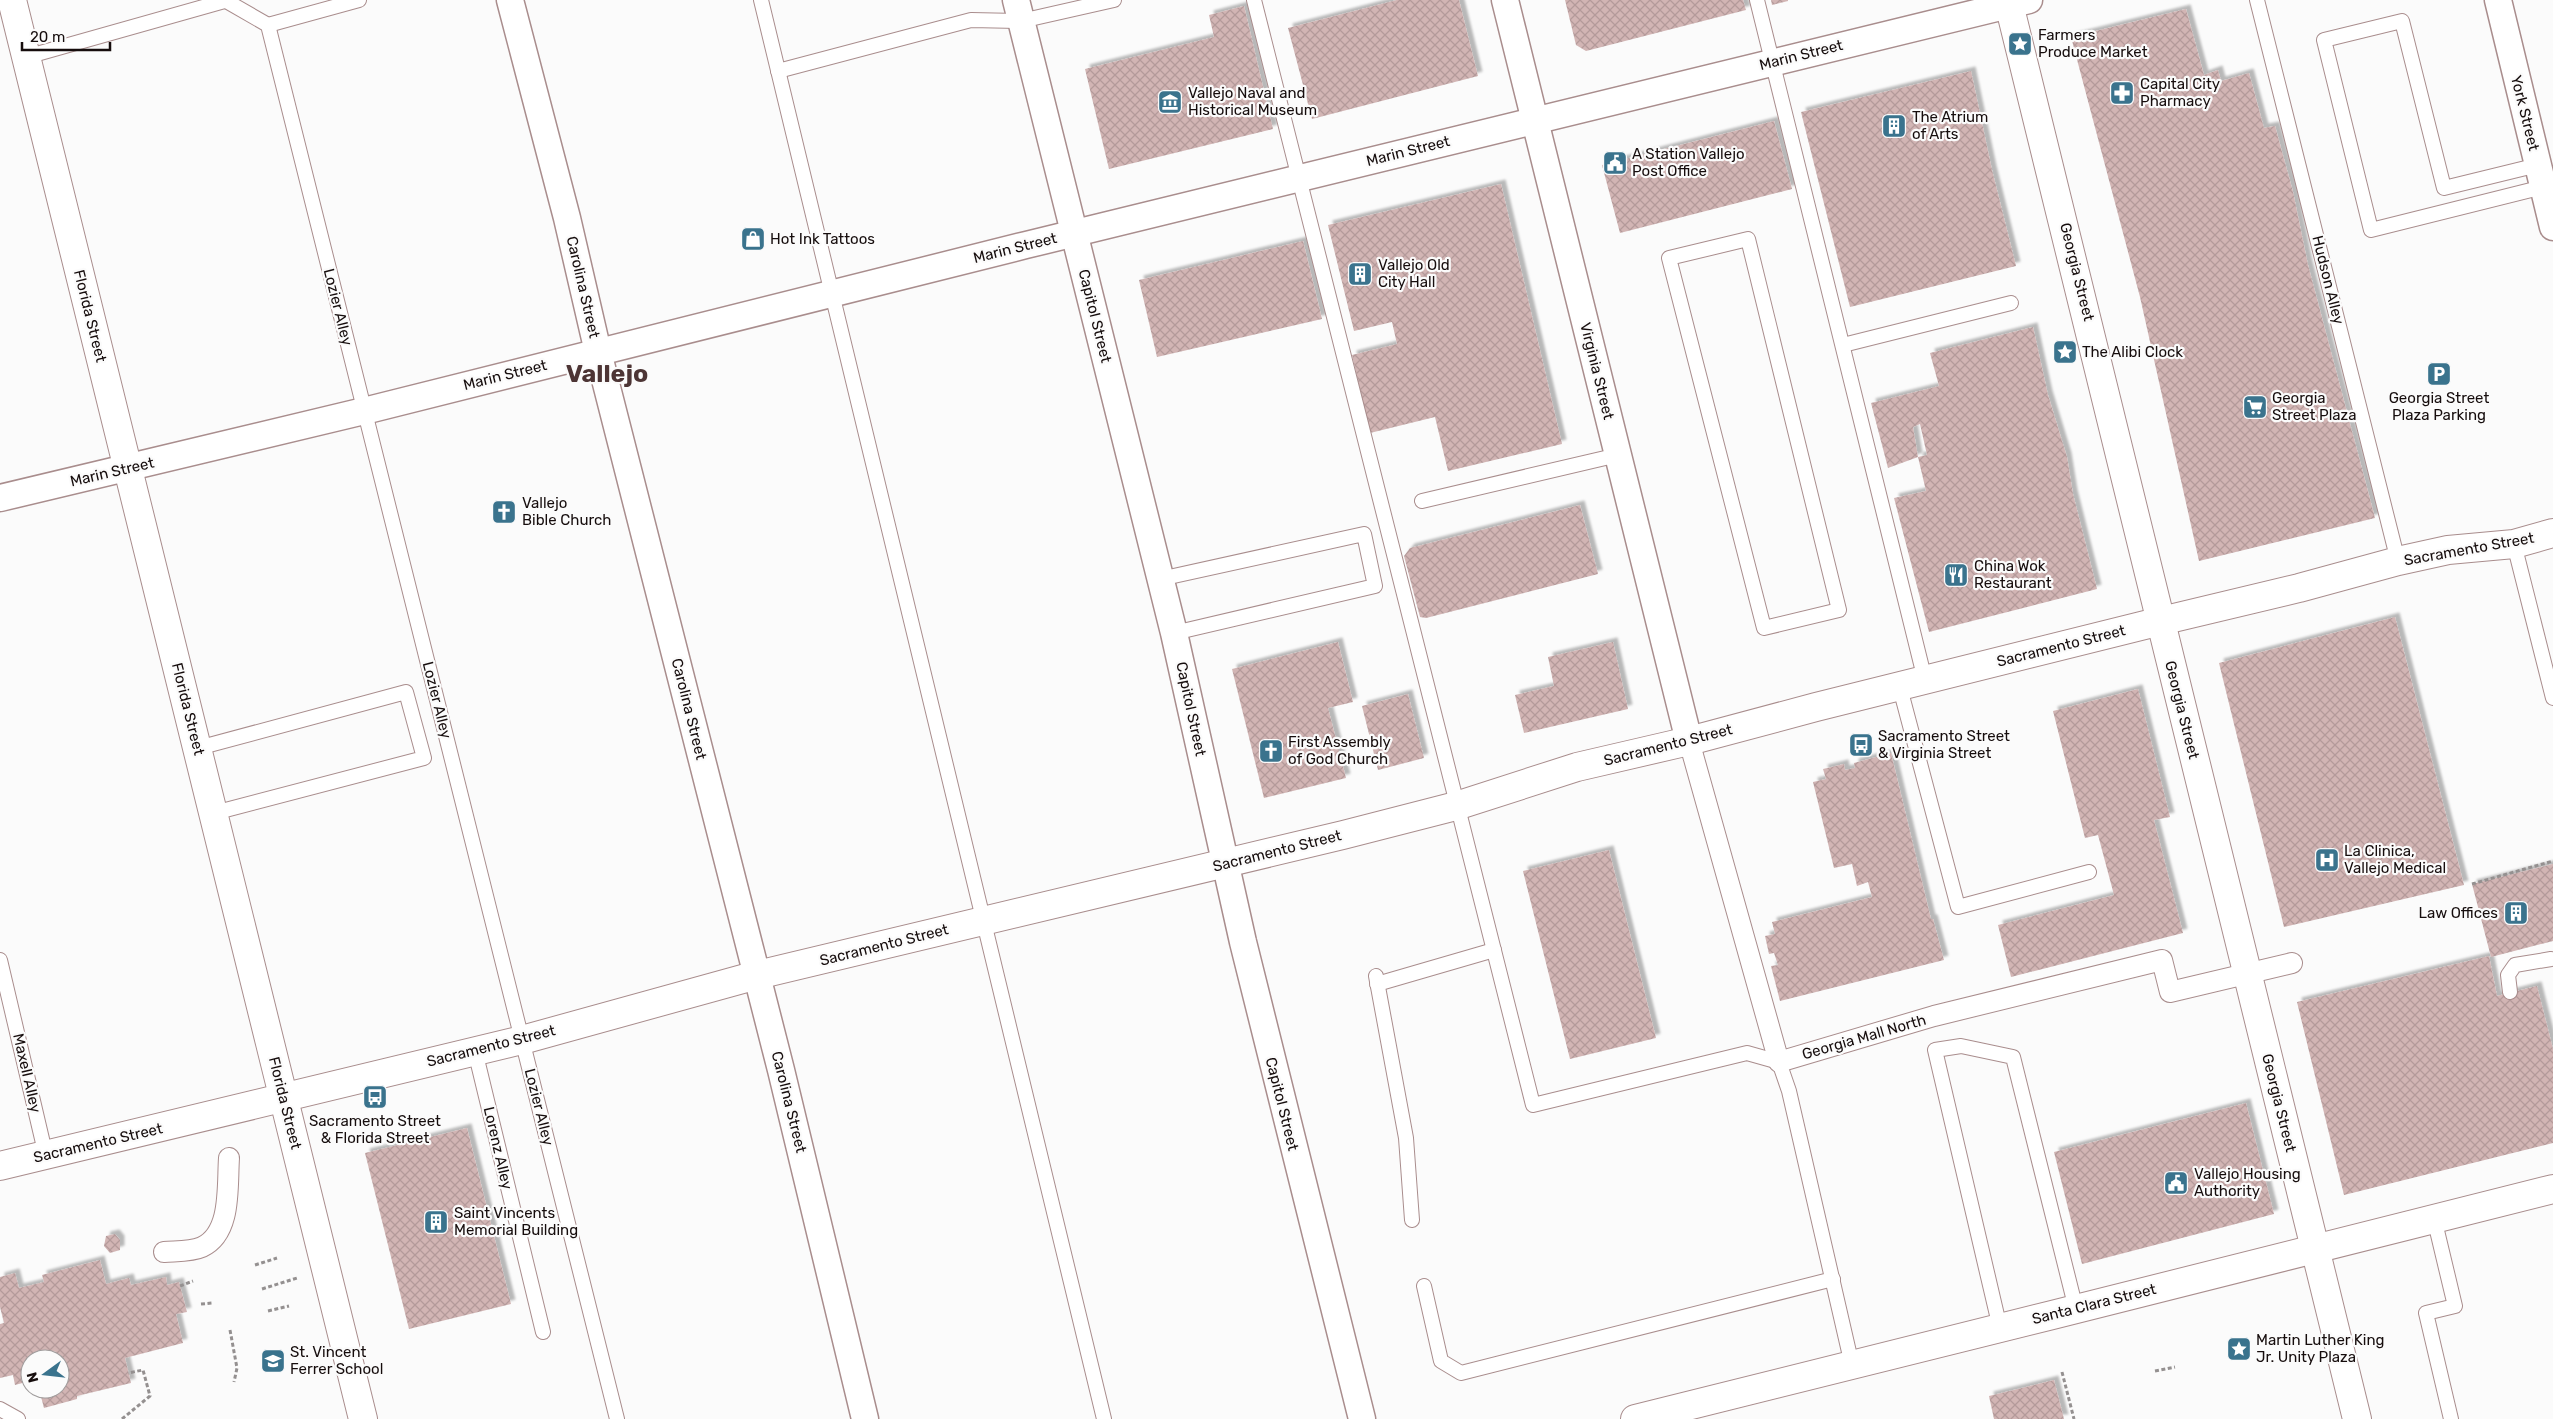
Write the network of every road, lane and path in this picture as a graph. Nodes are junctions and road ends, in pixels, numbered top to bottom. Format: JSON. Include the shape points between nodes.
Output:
{"nodes":[{"id":1,"x":12,"y":0,"type":"edge"},
{"id":2,"x":359,"y":0,"type":"edge"},
{"id":3,"x":510,"y":0,"type":"edge"},
{"id":4,"x":761,"y":0,"type":"edge"},
{"id":5,"x":1114,"y":0,"type":"edge"},
{"id":6,"x":1254,"y":0,"type":"edge"},
{"id":7,"x":1506,"y":0,"type":"edge"},
{"id":8,"x":1757,"y":0,"type":"edge"},
{"id":9,"x":2256,"y":0,"type":"edge"},
{"id":10,"x":2498,"y":0,"type":"edge"},
{"id":11,"x":228,"y":1,"type":"edge"},
{"id":12,"x":2015,"y":2,"type":"edge"},
{"id":13,"x":1018,"y":11,"type":"edge"},
{"id":14,"x":268,"y":25,"type":"junction"},
{"id":15,"x":26,"y":57,"type":"junction"},
{"id":16,"x":1772,"y":62,"type":"junction"},
{"id":17,"x":778,"y":71,"type":"junction"},
{"id":18,"x":1535,"y":121,"type":"junction"},
{"id":19,"x":2540,"y":176,"type":"junction"},
{"id":20,"x":1298,"y":179,"type":"junction"},
{"id":21,"x":2553,"y":227,"type":"edge"},
{"id":22,"x":1074,"y":233,"type":"junction"},
{"id":23,"x":832,"y":294,"type":"junction"},
{"id":24,"x":2011,"y":303,"type":"dead end"},
{"id":25,"x":1843,"y":345,"type":"junction"},
{"id":26,"x":598,"y":352,"type":"junction"},
{"id":27,"x":364,"y":411,"type":"junction"},
{"id":28,"x":1618,"y":455,"type":"junction"},
{"id":29,"x":128,"y":469,"type":"junction"},
{"id":30,"x":1723,"y":472,"type":"joint"},
{"id":31,"x":0,"y":498,"type":"edge"},
{"id":32,"x":1422,"y":501,"type":"dead end"},
{"id":33,"x":2553,"y":533,"type":"edge"},
{"id":34,"x":2514,"y":544,"type":"junction"},
{"id":35,"x":2398,"y":561,"type":"junction"},
{"id":36,"x":1160,"y":579,"type":"junction"},
{"id":37,"x":2161,"y":621,"type":"junction"},
{"id":38,"x":1174,"y":633,"type":"junction"},
{"id":39,"x":1913,"y":684,"type":"junction"},
{"id":40,"x":2553,"y":698,"type":"edge"},
{"id":41,"x":1690,"y":741,"type":"junction"},
{"id":42,"x":198,"y":748,"type":"junction"},
{"id":43,"x":1456,"y":806,"type":"junction"},
{"id":44,"x":214,"y":813,"type":"junction"},
{"id":45,"x":2553,"y":860,"type":"edge"},
{"id":46,"x":1225,"y":864,"type":"junction"},
{"id":47,"x":2089,"y":872,"type":"dead end"},
{"id":48,"x":2472,"y":884,"type":"dead end"},
{"id":49,"x":984,"y":921,"type":"junction"},
{"id":50,"x":1494,"y":950,"type":"junction"},
{"id":51,"x":0,"y":960,"type":"edge"},
{"id":52,"x":2552,"y":961,"type":"edge"},
{"id":53,"x":2292,"y":963,"type":"dead end"},
{"id":54,"x":757,"y":975,"type":"junction"},
{"id":55,"x":2248,"y":975,"type":"junction"},
{"id":56,"x":2510,"y":992,"type":"dead end"},
{"id":57,"x":522,"y":1040,"type":"junction"},
{"id":58,"x":475,"y":1051,"type":"junction"},
{"id":59,"x":1779,"y":1062,"type":"junction"},
{"id":60,"x":284,"y":1098,"type":"junction"},
{"id":61,"x":46,"y":1156,"type":"junction"},
{"id":62,"x":229,"y":1158,"type":"dead end"},
{"id":63,"x":0,"y":1166,"type":"edge"},
{"id":64,"x":2553,"y":1189,"type":"edge"},
{"id":65,"x":2434,"y":1218,"type":"junction"},
{"id":66,"x":1412,"y":1220,"type":"dead end"},
{"id":67,"x":2314,"y":1248,"type":"junction"},
{"id":68,"x":164,"y":1252,"type":"dead end"},
{"id":69,"x":277,"y":1258,"type":"dead end"},
{"id":70,"x":255,"y":1265,"type":"dead end"},
{"id":71,"x":297,"y":1278,"type":"dead end"},
{"id":72,"x":1832,"y":1279,"type":"junction"},
{"id":73,"x":193,"y":1281,"type":"dead end"},
{"id":74,"x":180,"y":1286,"type":"dead end"},
{"id":75,"x":1424,"y":1286,"type":"dead end"},
{"id":76,"x":262,"y":1288,"type":"dead end"},
{"id":77,"x":212,"y":1303,"type":"dead end"},
{"id":78,"x":201,"y":1304,"type":"dead end"},
{"id":79,"x":289,"y":1306,"type":"dead end"},
{"id":80,"x":2076,"y":1309,"type":"junction"},
{"id":81,"x":268,"y":1311,"type":"dead end"},
{"id":82,"x":2000,"y":1328,"type":"junction"},
{"id":83,"x":230,"y":1330,"type":"dead end"},
{"id":84,"x":542,"y":1332,"type":"dead end"},
{"id":85,"x":1852,"y":1365,"type":"junction"},
{"id":86,"x":2175,"y":1367,"type":"dead end"},
{"id":87,"x":2155,"y":1371,"type":"dead end"},
{"id":88,"x":2062,"y":1372,"type":"dead end"},
{"id":89,"x":128,"y":1373,"type":"dead end"},
{"id":90,"x":234,"y":1382,"type":"dead end"},
{"id":91,"x":0,"y":1408,"type":"edge"},
{"id":92,"x":18,"y":1419,"type":"edge"},
{"id":93,"x":122,"y":1419,"type":"edge"},
{"id":94,"x":363,"y":1419,"type":"edge"},
{"id":95,"x":617,"y":1419,"type":"edge"},
{"id":96,"x":865,"y":1419,"type":"edge"},
{"id":97,"x":1104,"y":1419,"type":"edge"},
{"id":98,"x":1362,"y":1419,"type":"edge"},
{"id":99,"x":1635,"y":1419,"type":"edge"},
{"id":100,"x":2074,"y":1419,"type":"edge"},
{"id":101,"x":2358,"y":1419,"type":"edge"},
{"id":102,"x":2451,"y":1419,"type":"edge"}],
"edges":[{"from":1,"to":15,"type":"main road","name":"Florida Street"},
{"from":2,"to":14,"type":"lane"},
{"from":3,"to":26,"type":"street","name":"Carolina Street"},
{"from":4,"to":17,"type":"lane"},
{"from":5,"to":13,"type":"lane"},
{"from":6,"to":20,"type":"lane"},
{"from":7,"to":18,"type":"street","name":"Virginia Street"},
{"from":8,"to":16,"type":"lane"},
{"from":9,"to":35,"type":"lane","name":"Hudson Alley"},
{"from":10,"to":19,"type":"street","name":"York Street"},
{"from":11,"to":14,"type":"lane"},
{"from":11,"to":15,"type":"lane"},
{"from":12,"to":16,"type":"street","name":"Marin Street"},
{"from":12,"to":37,"type":"main road","name":"Georgia Street"},
{"from":13,"to":17,"type":"lane","via":[[971,20]]},
{"from":13,"to":22,"type":"street","name":"Capitol Street"},
{"from":14,"to":27,"type":"lane","name":"Lozier Alley"},
{"from":15,"to":29,"type":"main road","name":"Florida Street"},
{"from":16,"to":18,"type":"street","name":"Marin Street"},
{"from":16,"to":25,"type":"lane"},
{"from":17,"to":23,"type":"lane"},
{"from":18,"to":20,"type":"street","name":"Marin Street"},
{"from":18,"to":28,"type":"street","name":"Virginia Street"},
{"from":19,"to":19,"type":"lane","via":[[2444,188],[2402,21],[2324,40],[2371,230]]},
{"from":19,"to":21,"type":"street","name":"York Street"},
{"from":20,"to":22,"type":"street","name":"Marin Street"},
{"from":20,"to":43,"type":"lane"},
{"from":22,"to":23,"type":"street","name":"Marin Street"},
{"from":22,"to":36,"type":"street","name":"Capitol Street"},
{"from":23,"to":26,"type":"street","name":"Marin Street"},
{"from":23,"to":49,"type":"lane"},
{"from":24,"to":25,"type":"lane"},
{"from":25,"to":39,"type":"lane"},
{"from":26,"to":27,"type":"street","name":"Marin Street"},
{"from":26,"to":54,"type":"street","name":"Carolina Street"},
{"from":27,"to":29,"type":"street","name":"Marin Street"},
{"from":27,"to":57,"type":"lane","name":"Lozier Alley"},
{"from":28,"to":32,"type":"lane"},
{"from":28,"to":41,"type":"street","name":"Virginia Street"},
{"from":29,"to":31,"type":"street","name":"Marin Street"},
{"from":29,"to":42,"type":"main road","name":"Florida Street"},
{"from":30,"to":30,"type":"lane","via":[[1764,628],[1839,610],[1748,239],[1669,258]]},
{"from":33,"to":34,"type":"main road","name":"Sacramento Street"},
{"from":34,"to":35,"type":"main road","name":"Sacramento Street","via":[[2448,550]]},
{"from":34,"to":40,"type":"lane"},
{"from":35,"to":37,"type":"main road","name":"Sacramento Street"},
{"from":36,"to":38,"type":"street","name":"Capitol Street"},
{"from":36,"to":38,"type":"lane","via":[[1364,534],[1375,586]]},
{"from":37,"to":39,"type":"main road","name":"Sacramento Street"},
{"from":37,"to":55,"type":"main road","name":"Georgia Street"},
{"from":38,"to":46,"type":"street","name":"Capitol Street"},
{"from":39,"to":41,"type":"main road","name":"Sacramento Street"},
{"from":39,"to":47,"type":"lane","via":[[1958,907]]},
{"from":41,"to":43,"type":"main road","name":"Sacramento Street","via":[[1577,767]]},
{"from":41,"to":59,"type":"street"},
{"from":42,"to":44,"type":"main road","name":"Florida Street"},
{"from":42,"to":44,"type":"lane","via":[[406,692],[424,758]]},
{"from":43,"to":46,"type":"main road","name":"Sacramento Street"},
{"from":43,"to":50,"type":"lane"},
{"from":44,"to":60,"type":"main road","name":"Florida Street"},
{"from":45,"to":48,"type":"path"},
{"from":46,"to":49,"type":"main road","name":"Sacramento Street"},
{"from":46,"to":98,"type":"street","name":"Capitol Street"},
{"from":49,"to":54,"type":"main road","name":"Sacramento Street"},
{"from":49,"to":97,"type":"lane"},
{"from":50,"to":59,"type":"lane","via":[[1533,1105],[1747,1053]]},
{"from":50,"to":66,"type":"lane","via":[[1376,980],[1406,1138]]},
{"from":51,"to":61,"type":"lane","name":"Maxell Alley"},
{"from":52,"to":56,"type":"lane","via":[[2515,965],[2508,975]]},
{"from":53,"to":55,"type":"street"},
{"from":54,"to":57,"type":"main road","name":"Sacramento Street"},
{"from":54,"to":96,"type":"street","name":"Carolina Street"},
{"from":55,"to":59,"type":"street","name":"Georgia Mall North","via":[[2170,992],[2162,960],[1934,1016]]},
{"from":55,"to":67,"type":"main road","name":"Georgia Street"},
{"from":57,"to":58,"type":"main road","name":"Sacramento Street"},
{"from":57,"to":95,"type":"lane","name":"Lozier Alley"},
{"from":58,"to":60,"type":"main road","name":"Sacramento Street"},
{"from":58,"to":84,"type":"lane","name":"Lorenz Alley"},
{"from":59,"to":72,"type":"lane","via":[[1791,1100]]},
{"from":60,"to":61,"type":"main road","name":"Sacramento Street"},
{"from":60,"to":94,"type":"main road","name":"Florida Street"},
{"from":61,"to":63,"type":"main road","name":"Sacramento Street"},
{"from":62,"to":68,"type":"street","via":[[222,1228],[213,1240],[202,1247]]},
{"from":64,"to":65,"type":"main road","name":"Santa Clara Street"},
{"from":65,"to":67,"type":"main road","name":"Santa Clara Street"},
{"from":65,"to":102,"type":"lane","via":[[2455,1306],[2426,1313]]},
{"from":67,"to":80,"type":"main road","name":"Santa Clara Street"},
{"from":67,"to":101,"type":"main road","name":"Georgia Street"},
{"from":69,"to":70,"type":"path"},
{"from":71,"to":76,"type":"path"},
{"from":72,"to":75,"type":"lane","via":[[1461,1373],[1441,1362]]},
{"from":72,"to":85,"type":"lane"},
{"from":73,"to":74,"type":"path"},
{"from":77,"to":78,"type":"path"},
{"from":79,"to":81,"type":"path"},
{"from":80,"to":82,"type":"main road","name":"Santa Clara Street"},
{"from":80,"to":82,"type":"lane","via":[[2013,1057],[1961,1046],[1935,1050]]},
{"from":82,"to":85,"type":"main road","name":"Santa Clara Street"},
{"from":83,"to":90,"type":"path","via":[[237,1368]]},
{"from":85,"to":99,"type":"main road","name":"Santa Clara Street"},
{"from":86,"to":87,"type":"path"},
{"from":88,"to":100,"type":"path"},
{"from":89,"to":93,"type":"path","via":[[143,1370],[150,1396]]},
{"from":91,"to":92,"type":"lane"}]}
